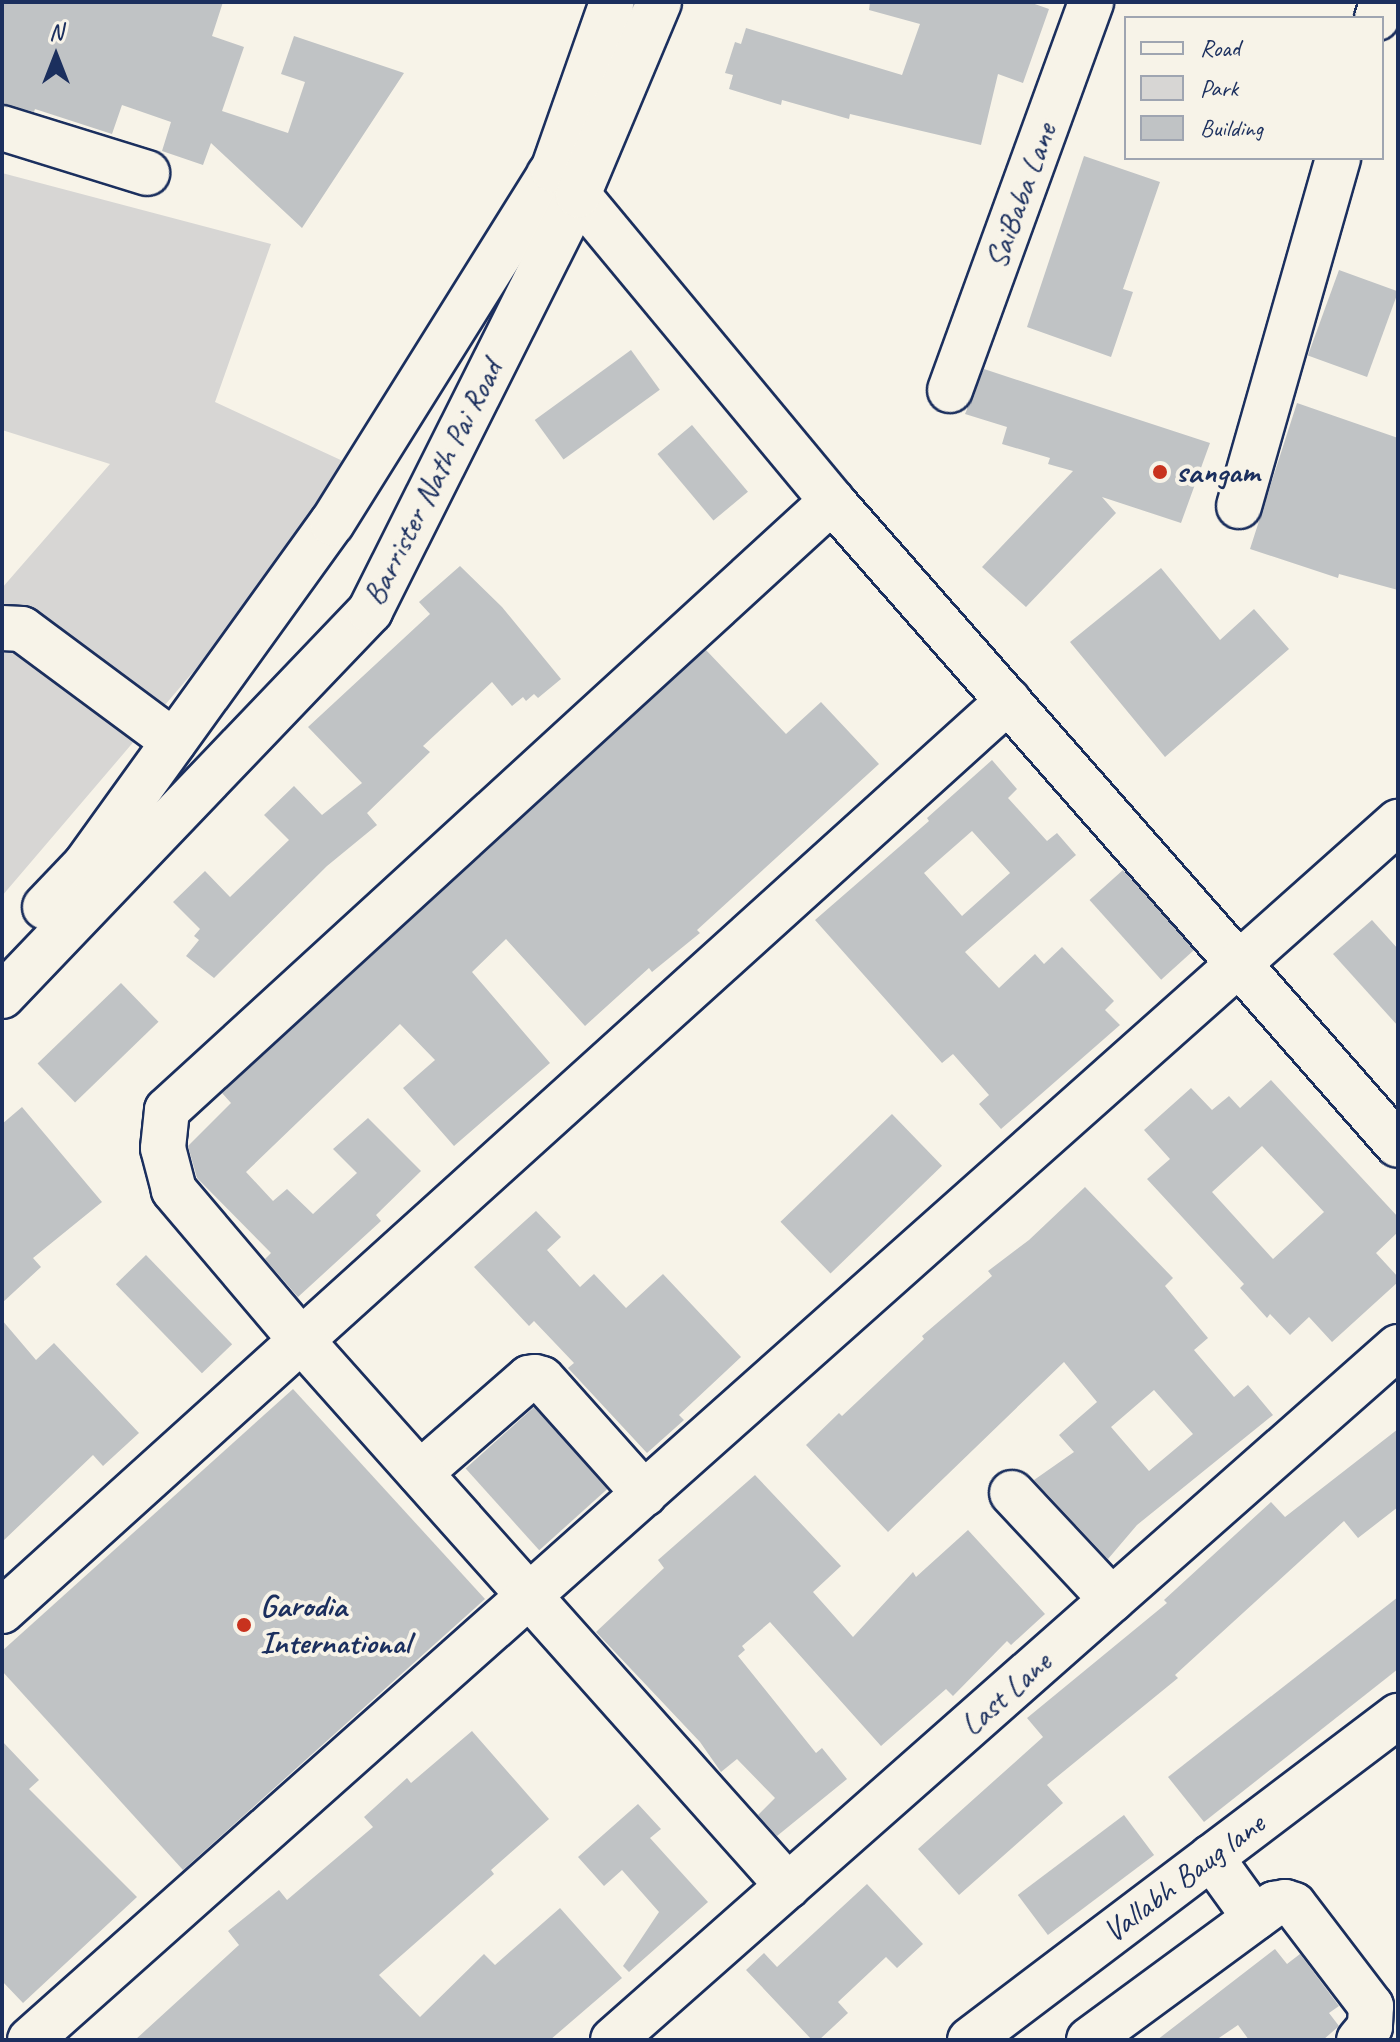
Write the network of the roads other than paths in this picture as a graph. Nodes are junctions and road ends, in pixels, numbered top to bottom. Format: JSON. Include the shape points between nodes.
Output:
{"nodes":[{"id":1,"x":612,"y":2,"type":"edge"},
{"id":2,"x":659,"y":2,"type":"edge"},
{"id":3,"x":1091,"y":2,"type":"edge"},
{"id":4,"x":2,"y":128,"type":"edge"},
{"id":5,"x":1337,"y":160,"type":"edge"},
{"id":6,"x":147,"y":173,"type":"dead end"},
{"id":7,"x":563,"y":185,"type":"junction"},
{"id":8,"x":950,"y":390,"type":"dead end"},
{"id":9,"x":832,"y":501,"type":"junction"},
{"id":10,"x":1239,"y":506,"type":"dead end"},
{"id":11,"x":2,"y":628,"type":"edge"},
{"id":12,"x":1008,"y":701,"type":"junction"},
{"id":13,"x":174,"y":742,"type":"junction"},
{"id":14,"x":1398,"y":822,"type":"edge"},
{"id":15,"x":2,"y":952,"type":"edge"},
{"id":16,"x":1240,"y":965,"type":"junction"},
{"id":17,"x":2,"y":996,"type":"edge"},
{"id":18,"x":1398,"y":1145,"type":"edge"},
{"id":19,"x":301,"y":1340,"type":"junction"},
{"id":20,"x":1398,"y":1347,"type":"edge"},
{"id":21,"x":420,"y":1473,"type":"junction"},
{"id":22,"x":1012,"y":1493,"type":"dead end"},
{"id":23,"x":645,"y":1494,"type":"junction"},
{"id":24,"x":530,"y":1596,"type":"junction"},
{"id":25,"x":1112,"y":1600,"type":"junction"},
{"id":26,"x":2,"y":1611,"type":"edge"},
{"id":27,"x":1398,"y":1716,"type":"edge"},
{"id":28,"x":1211,"y":1857,"type":"junction"},
{"id":29,"x":788,"y":1886,"type":"junction"},
{"id":30,"x":1255,"y":1918,"type":"junction"},
{"id":31,"x":991,"y":2034,"type":"edge"},
{"id":32,"x":30,"y":2040,"type":"edge"},
{"id":33,"x":613,"y":2040,"type":"edge"},
{"id":34,"x":1089,"y":2040,"type":"edge"},
{"id":35,"x":1359,"y":2040,"type":"edge"}],
"edges":[{"from":1,"to":7,"type":"street"},
{"from":2,"to":7,"type":"street","name":"Barrister Nath Pai Road"},
{"from":3,"to":8,"type":"street","name":"SaiBaba Lane"},
{"from":4,"to":6,"type":"street"},
{"from":5,"to":10,"type":"street"},
{"from":7,"to":9,"type":"street"},
{"from":7,"to":13,"type":"street","via":[[332,523]]},
{"from":7,"to":17,"type":"street","name":"Barrister Nath Pai Road","via":[[370,611]]},
{"from":9,"to":12,"type":"street"},
{"from":9,"to":19,"type":"street","via":[[167,1110],[163,1148],[174,1190]]},
{"from":11,"to":13,"type":"street","via":[[22,629]]},
{"from":12,"to":16,"type":"street"},
{"from":12,"to":19,"type":"street"},
{"from":13,"to":15,"type":"street","via":[[85,865]]},
{"from":14,"to":16,"type":"street"},
{"from":16,"to":18,"type":"street"},
{"from":16,"to":23,"type":"street"},
{"from":19,"to":21,"type":"street"},
{"from":19,"to":26,"type":"street"},
{"from":20,"to":25,"type":"street","name":"Last Lane"},
{"from":21,"to":23,"type":"street","via":[[535,1377]]},
{"from":21,"to":24,"type":"street"},
{"from":22,"to":25,"type":"street"},
{"from":23,"to":24,"type":"street"},
{"from":24,"to":29,"type":"street"},
{"from":24,"to":32,"type":"street"},
{"from":25,"to":29,"type":"street","name":"Last Lane"},
{"from":27,"to":28,"type":"street","name":"Vallabh Baug lane"},
{"from":28,"to":30,"type":"street"},
{"from":28,"to":31,"type":"street","name":"Vallabh Baug lane"},
{"from":29,"to":33,"type":"street","name":"Last Lane"},
{"from":30,"to":34,"type":"street"},
{"from":30,"to":35,"type":"street","via":[[1274,1904],[1294,1905],[1371,2006],[1370,2027]]}]}
